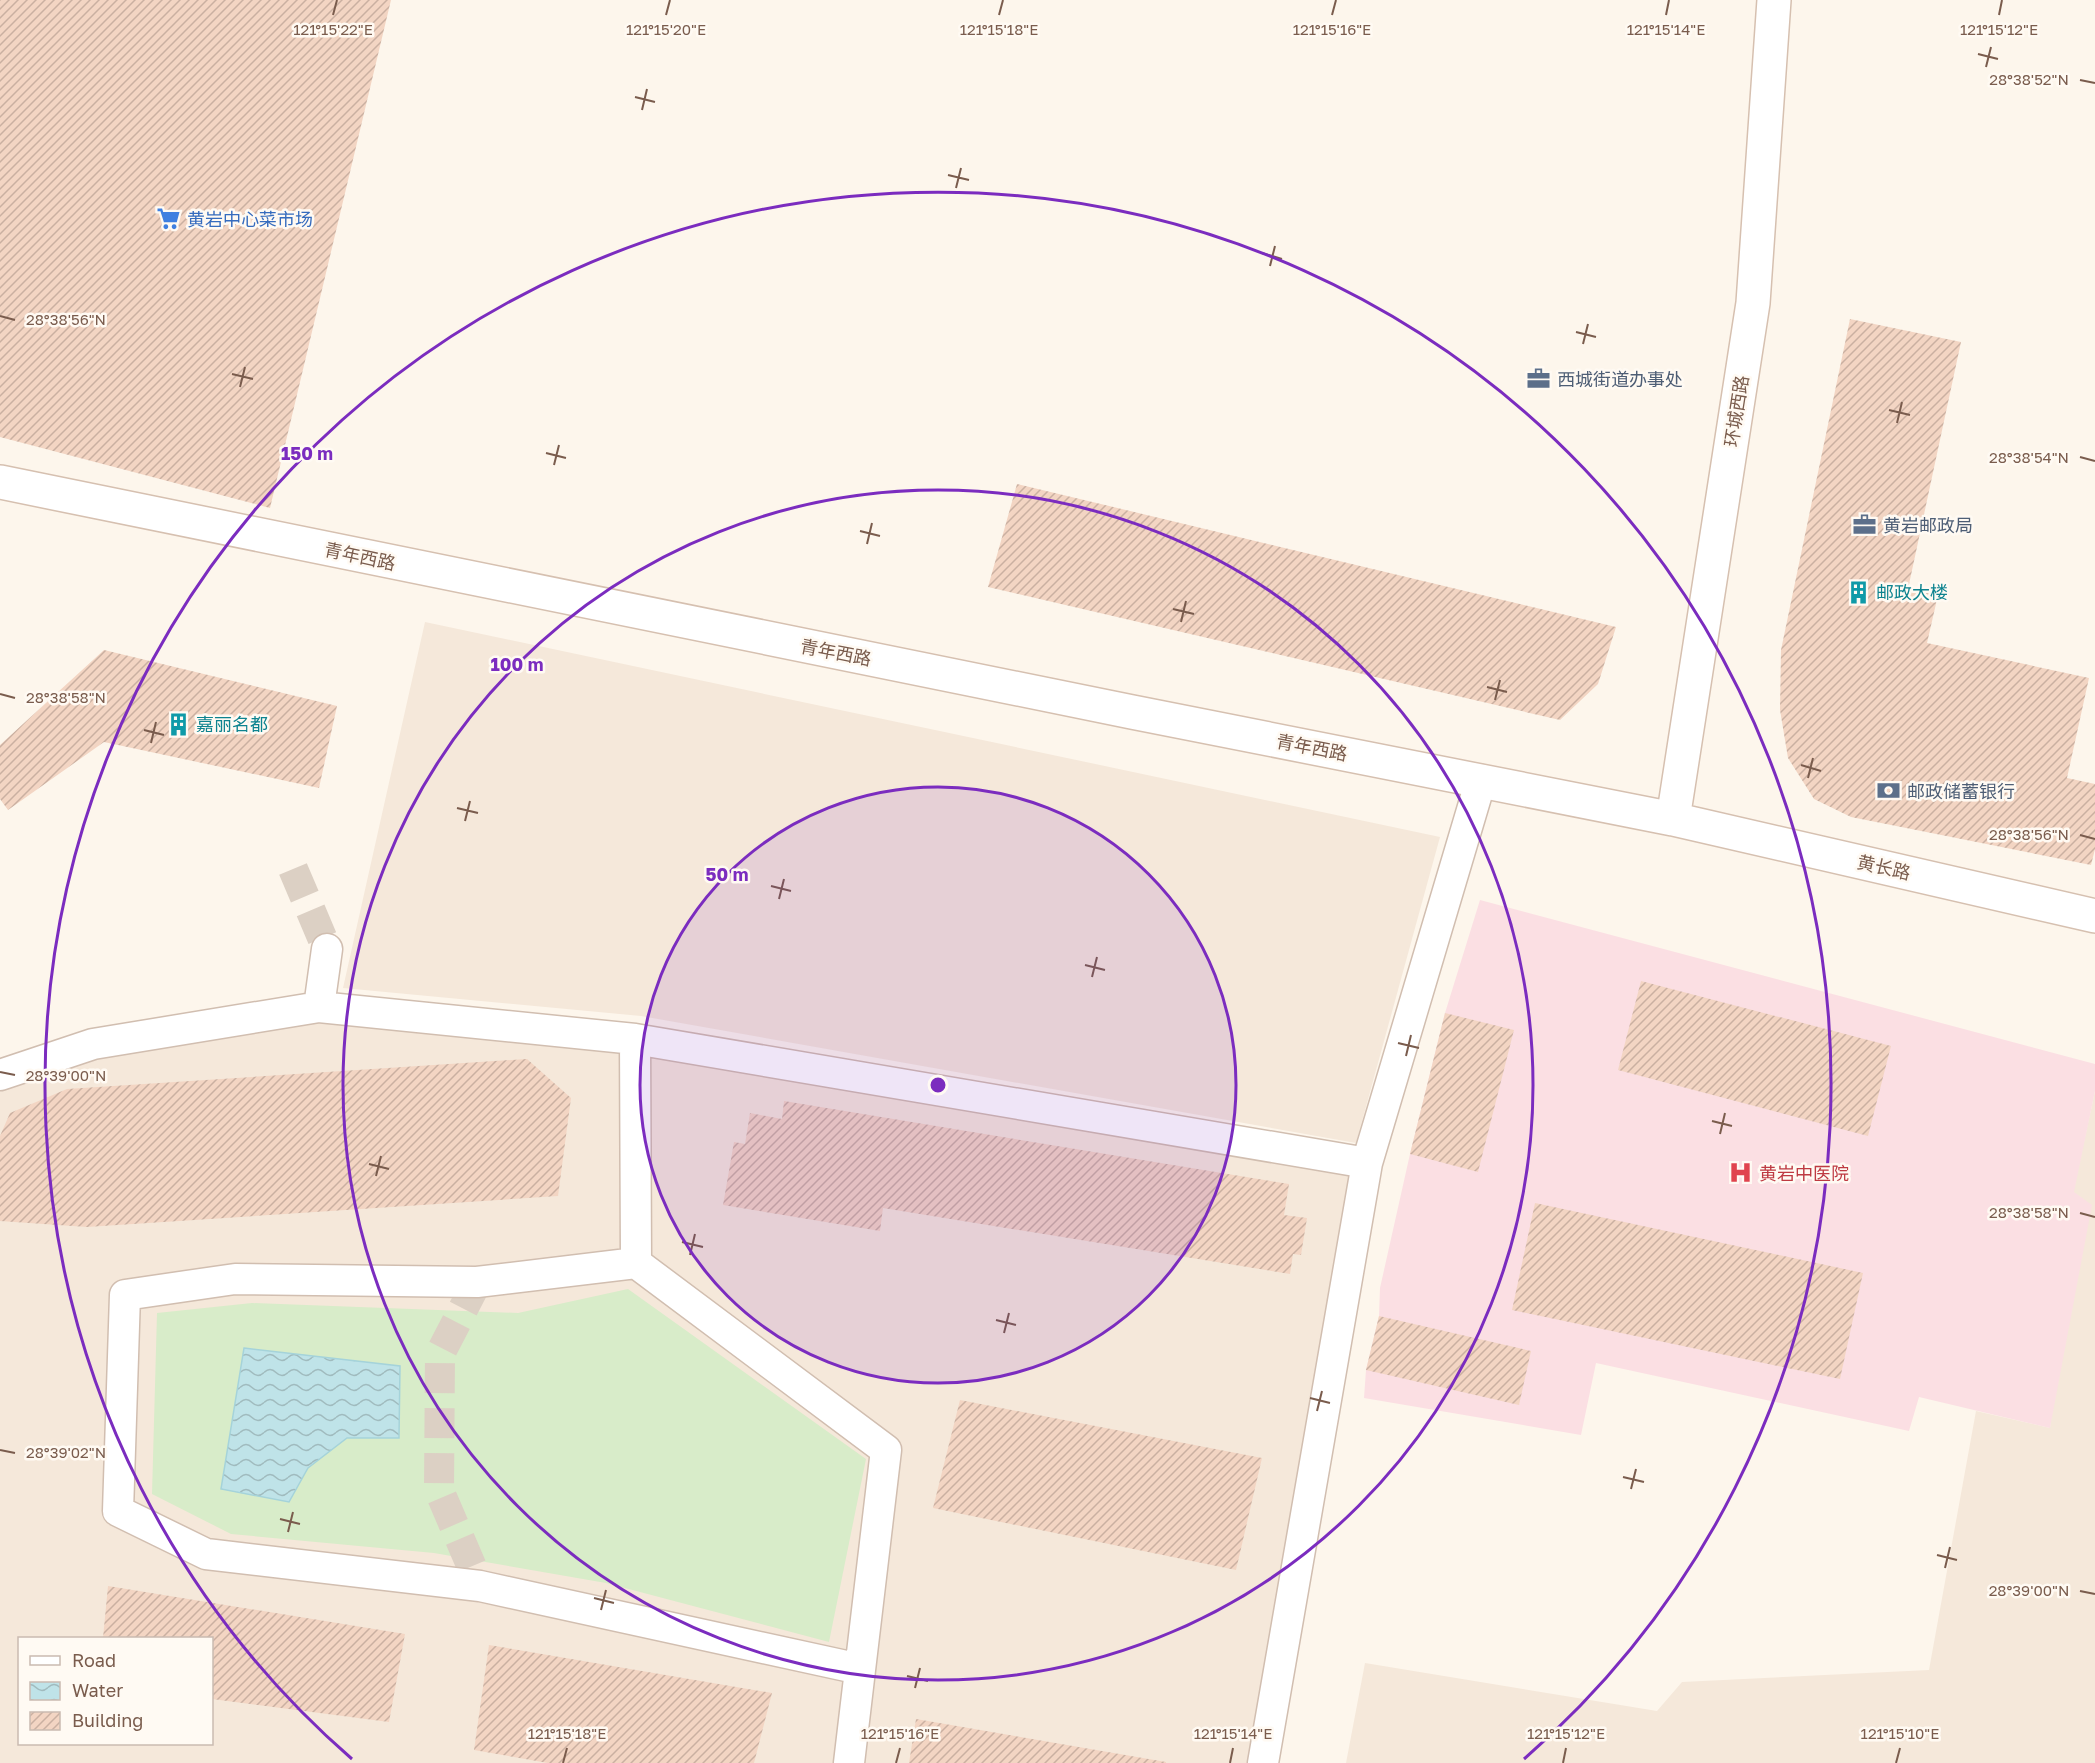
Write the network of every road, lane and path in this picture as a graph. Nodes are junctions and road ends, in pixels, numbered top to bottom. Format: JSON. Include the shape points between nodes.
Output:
{"nodes":[{"id":1,"x":1774,"y":0,"type":"edge"},
{"id":2,"x":0,"y":482,"type":"edge"},
{"id":3,"x":1481,"y":780,"type":"junction"},
{"id":4,"x":1672,"y":819,"type":"junction"},
{"id":5,"x":2095,"y":916,"type":"edge"},
{"id":6,"x":327,"y":949,"type":"tunnel mouth"},
{"id":7,"x":319,"y":1007,"type":"junction"},
{"id":8,"x":635,"y":1039,"type":"junction"},
{"id":9,"x":0,"y":1075,"type":"edge"},
{"id":10,"x":1367,"y":1163,"type":"junction"},
{"id":11,"x":636,"y":1263,"type":"junction"},
{"id":12,"x":860,"y":1669,"type":"junction"},
{"id":13,"x":849,"y":1763,"type":"edge"},
{"id":14,"x":1263,"y":1763,"type":"edge"}],
"edges":[{"from":1,"to":4,"type":"street","name":"环城西路","via":[[1753,303]]},
{"from":2,"to":3,"type":"street","name":"青年西路"},
{"from":3,"to":4,"type":"street","name":"青年西路"},
{"from":3,"to":10,"type":"street"},
{"from":4,"to":5,"type":"street","name":"黄长路"},
{"from":6,"to":7,"type":"street"},
{"from":7,"to":8,"type":"street"},
{"from":7,"to":9,"type":"street","via":[[93,1044]]},
{"from":8,"to":10,"type":"street"},
{"from":8,"to":11,"type":"street"},
{"from":10,"to":14,"type":"street"},
{"from":11,"to":12,"type":"street","via":[[886,1450]]},
{"from":11,"to":12,"type":"street","via":[[477,1282],[235,1279],[124,1295],[118,1511],[206,1554],[480,1586]]},
{"from":12,"to":13,"type":"street"}]}
